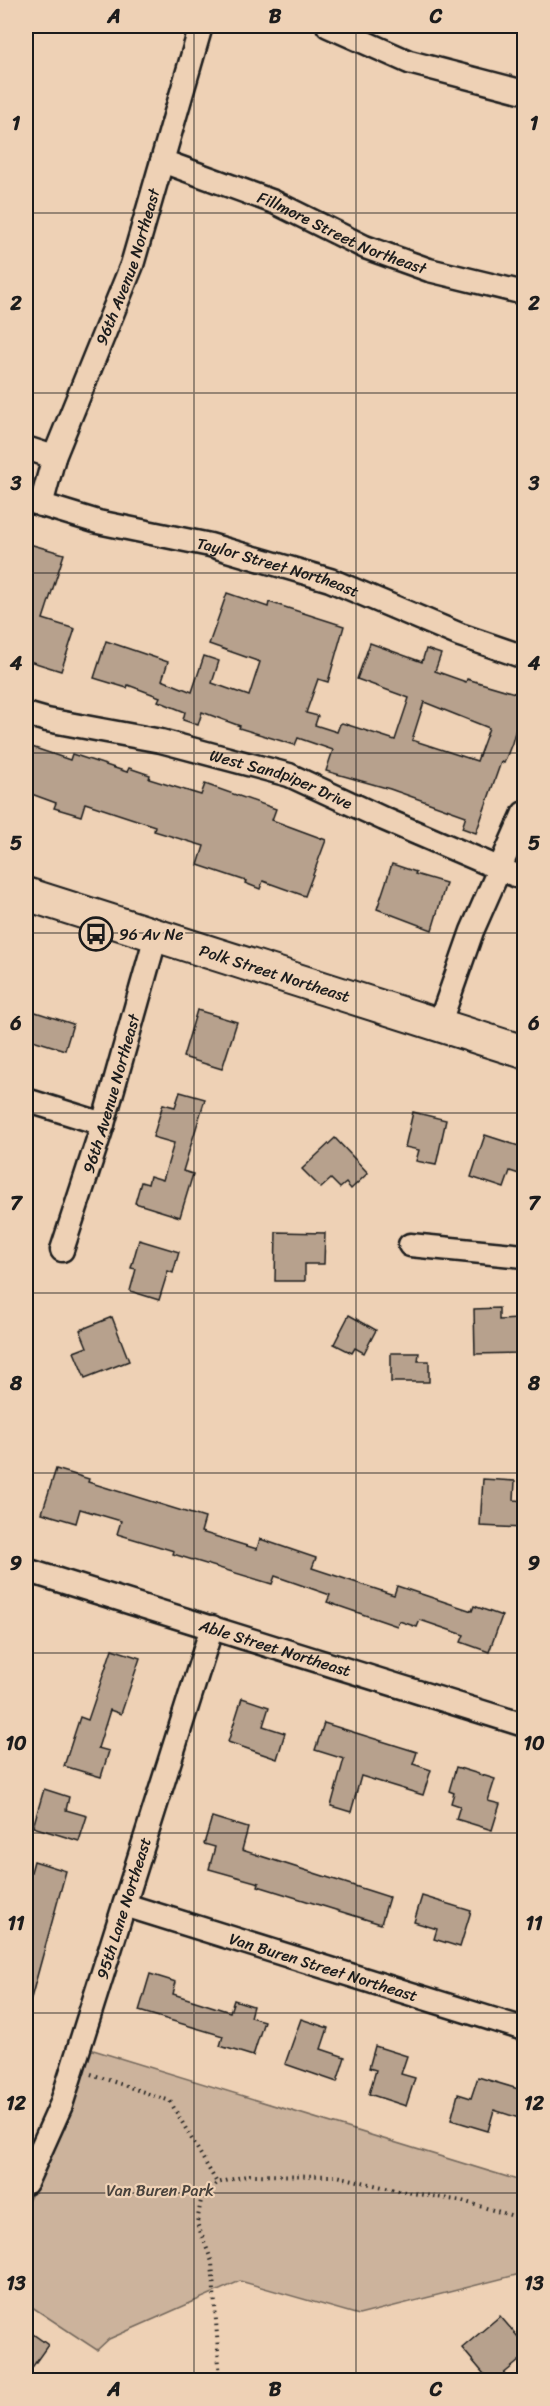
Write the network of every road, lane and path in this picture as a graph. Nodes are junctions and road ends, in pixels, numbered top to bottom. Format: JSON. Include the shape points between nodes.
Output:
{"nodes":[{"id":1,"x":201,"y":26,"type":"edge"},
{"id":2,"x":328,"y":26,"type":"edge"},
{"id":3,"x":525,"y":92,"type":"edge"},
{"id":4,"x":162,"y":161,"type":"junction"},
{"id":5,"x":525,"y":293,"type":"edge"},
{"id":6,"x":26,"y":448,"type":"edge"},
{"id":7,"x":54,"y":457,"type":"junction"},
{"id":8,"x":33,"y":502,"type":"edge"},
{"id":9,"x":525,"y":657,"type":"edge"},
{"id":10,"x":26,"y":714,"type":"edge"},
{"id":11,"x":525,"y":813,"type":"edge"},
{"id":12,"x":500,"y":869,"type":"junction"},
{"id":13,"x":525,"y":879,"type":"edge"},
{"id":14,"x":26,"y":894,"type":"edge"},
{"id":15,"x":156,"y":936,"type":"junction"},
{"id":16,"x":439,"y":1025,"type":"junction"},
{"id":17,"x":525,"y":1052,"type":"edge"},
{"id":18,"x":26,"y":1100,"type":"edge"},
{"id":19,"x":103,"y":1124,"type":"junction"},
{"id":20,"x":410,"y":1245,"type":"dead end"},
{"id":21,"x":62,"y":1250,"type":"dead end"},
{"id":22,"x":525,"y":1256,"type":"edge"},
{"id":23,"x":26,"y":1570,"type":"edge"},
{"id":24,"x":212,"y":1627,"type":"junction"},
{"id":25,"x":525,"y":1725,"type":"edge"},
{"id":26,"x":125,"y":1905,"type":"junction"},
{"id":27,"x":525,"y":2029,"type":"edge"},
{"id":28,"x":73,"y":2068,"type":"junction"},
{"id":29,"x":26,"y":2183,"type":"edge"},
{"id":30,"x":216,"y":2183,"type":"junction"},
{"id":31,"x":525,"y":2219,"type":"edge"},
{"id":32,"x":220,"y":2380,"type":"edge"}],
"edges":[{"from":1,"to":4,"type":"street","name":"96th Avenue Northeast"},
{"from":2,"to":3,"type":"street","via":[[409,62]]},
{"from":4,"to":5,"type":"street","name":"Fillmore Street Northeast","via":[[274,202],[365,247],[429,270]]},
{"from":4,"to":7,"type":"street","name":"96th Avenue Northeast","via":[[132,265]]},
{"from":6,"to":7,"type":"street"},
{"from":7,"to":8,"type":"street","name":"96th Avenue Northeast"},
{"from":8,"to":9,"type":"street","name":"Taylor Street Northeast","via":[[330,580]]},
{"from":10,"to":12,"type":"street","name":"West Sandpiper Drive","via":[[161,741],[290,775]]},
{"from":11,"to":12,"type":"street"},
{"from":12,"to":13,"type":"street","name":"West Sandpiper Drive"},
{"from":12,"to":16,"type":"street","via":[[472,931]]},
{"from":14,"to":15,"type":"street","name":"Polk Street Northeast"},
{"from":15,"to":16,"type":"street","name":"Polk Street Northeast"},
{"from":15,"to":19,"type":"street","name":"96th Avenue Northeast"},
{"from":16,"to":17,"type":"street","name":"Polk Street Northeast"},
{"from":18,"to":19,"type":"street"},
{"from":19,"to":21,"type":"street","name":"96th Avenue Northeast"},
{"from":20,"to":22,"type":"street"},
{"from":23,"to":24,"type":"street","name":"Able Street Northeast"},
{"from":24,"to":25,"type":"street","name":"Able Street Northeast"},
{"from":24,"to":26,"type":"street","name":"95th Lane Northeast"},
{"from":26,"to":27,"type":"street","name":"Van Buren Street Northeast"},
{"from":26,"to":28,"type":"street","name":"95th Lane Northeast"},
{"from":28,"to":29,"type":"street","name":"95th Lane Northeast"},
{"from":28,"to":30,"type":"path","via":[[170,2101]]},
{"from":30,"to":31,"type":"path","via":[[250,2175],[337,2176],[462,2201]]},
{"from":30,"to":32,"type":"path","via":[[201,2200],[197,2223],[212,2262]]}]}
